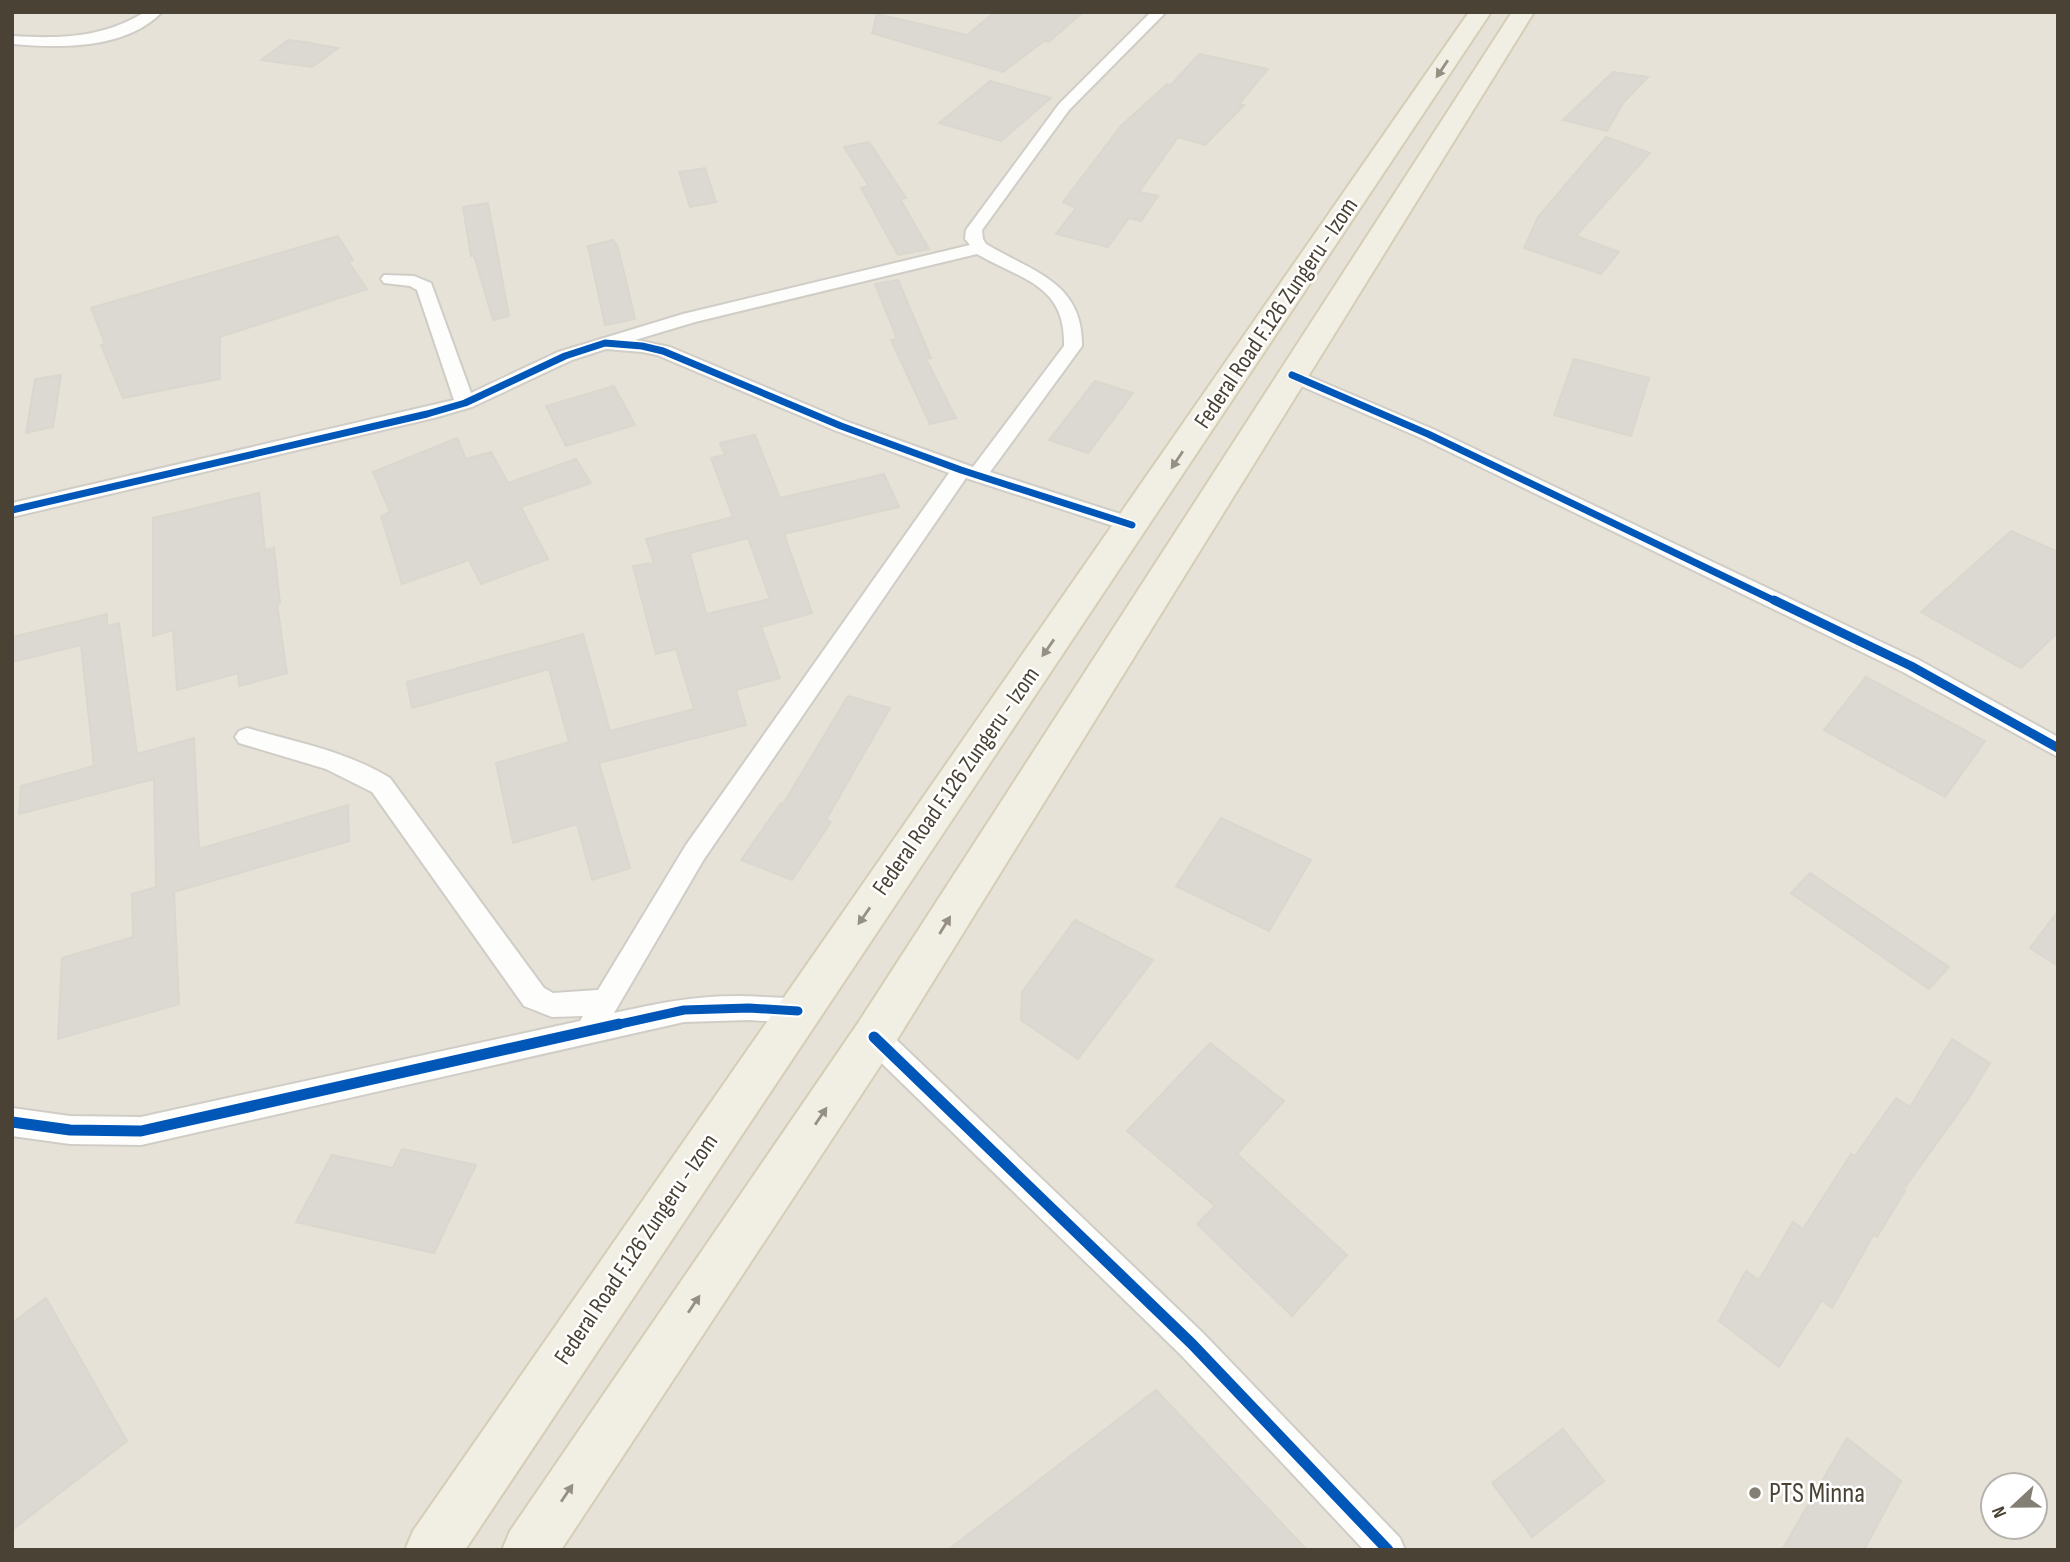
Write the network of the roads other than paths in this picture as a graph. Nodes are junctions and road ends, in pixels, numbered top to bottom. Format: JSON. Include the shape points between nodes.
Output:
{"nodes":[{"id":1,"x":155,"y":12,"type":"edge"},
{"id":2,"x":1159,"y":12,"type":"edge"},
{"id":3,"x":1480,"y":12,"type":"edge"},
{"id":4,"x":1524,"y":12,"type":"edge"},
{"id":5,"x":12,"y":40,"type":"edge"},
{"id":6,"x":1366,"y":180,"type":"junction"},
{"id":7,"x":1411,"y":189,"type":"junction"},
{"id":8,"x":980,"y":248,"type":"junction"},
{"id":9,"x":390,"y":279,"type":"dead end"},
{"id":10,"x":605,"y":343,"type":"junction"},
{"id":11,"x":1293,"y":375,"type":"junction"},
{"id":12,"x":465,"y":403,"type":"junction"},
{"id":13,"x":969,"y":473,"type":"junction"},
{"id":14,"x":12,"y":510,"type":"edge"},
{"id":15,"x":1132,"y":525,"type":"junction"},
{"id":16,"x":247,"y":737,"type":"dead end"},
{"id":17,"x":2058,"y":748,"type":"edge"},
{"id":18,"x":606,"y":1002,"type":"junction"},
{"id":19,"x":798,"y":1012,"type":"junction"},
{"id":20,"x":588,"y":1032,"type":"junction"},
{"id":21,"x":874,"y":1037,"type":"junction"},
{"id":22,"x":12,"y":1122,"type":"edge"},
{"id":23,"x":432,"y":1550,"type":"edge"},
{"id":24,"x":529,"y":1550,"type":"edge"},
{"id":25,"x":1388,"y":1550,"type":"edge"}],
"edges":[{"from":1,"to":5,"type":"street","via":[[131,29],[105,37],[43,43]]},
{"from":2,"to":8,"type":"street","via":[[1064,107],[974,230]]},
{"from":3,"to":6,"type":"main road","name":"Federal Road F.126 Zungeru - Izom","one_way":true},
{"from":4,"to":7,"type":"main road","name":"Federal Road F.126 Zungeru - Izom"},
{"from":6,"to":7,"type":"main road"},
{"from":6,"to":15,"type":"main road","name":"Federal Road F.126 Zungeru - Izom","one_way":true},
{"from":7,"to":11,"type":"main road","name":"Federal Road F.126 Zungeru - Izom"},
{"from":8,"to":10,"type":"street","via":[[688,318]]},
{"from":8,"to":13,"type":"street","via":[[1044,281],[1069,309],[1076,330],[1073,346]]},
{"from":9,"to":12,"type":"street","via":[[425,287]]},
{"from":10,"to":12,"type":"street","via":[[565,356]]},
{"from":10,"to":13,"type":"street","via":[[663,351],[841,426]]},
{"from":11,"to":17,"type":"street","via":[[1453,445],[1911,666]]},
{"from":21,"to":11,"type":"main road","name":"Federal Road F.126 Zungeru - Izom","one_way":true},
{"from":12,"to":14,"type":"street"},
{"from":13,"to":15,"type":"street"},
{"from":13,"to":18,"type":"street","via":[[695,852]]},
{"from":15,"to":19,"type":"main road","name":"Federal Road F.126 Zungeru - Izom","one_way":true},
{"from":16,"to":18,"type":"street","via":[[348,768],[381,785],[534,997],[552,1005]]},
{"from":18,"to":20,"type":"street"},
{"from":19,"to":20,"type":"street","via":[[684,1010]]},
{"from":19,"to":23,"type":"main road","name":"Federal Road F.126 Zungeru - Izom"},
{"from":20,"to":22,"type":"street","via":[[141,1131],[70,1130]]},
{"from":24,"to":21,"type":"main road","name":"Federal Road F.126 Zungeru - Izom","one_way":true},
{"from":21,"to":25,"type":"street","via":[[1192,1344]]}]}
